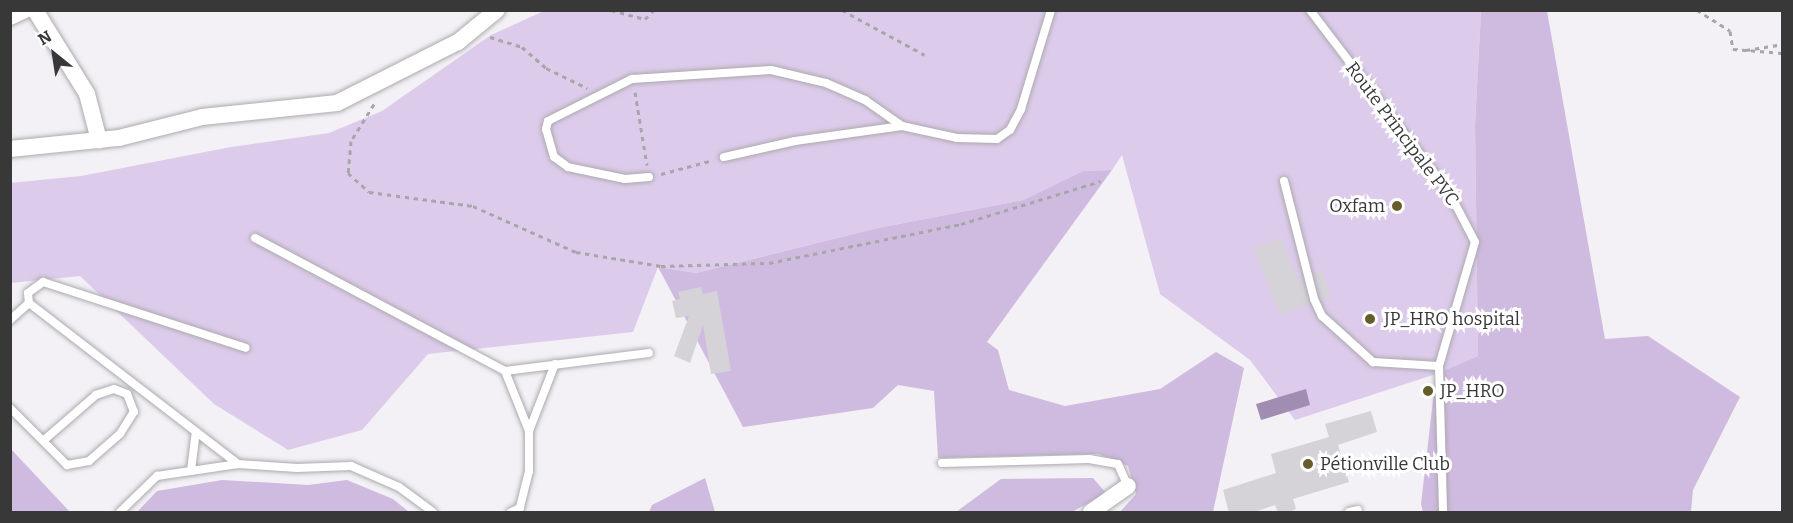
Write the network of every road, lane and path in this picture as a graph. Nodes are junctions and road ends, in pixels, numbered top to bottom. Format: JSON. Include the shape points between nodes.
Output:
{"nodes":[{"id":1,"x":25,"y":10,"type":"edge"},
{"id":2,"x":35,"y":10,"type":"edge"},
{"id":3,"x":497,"y":10,"type":"edge"},
{"id":4,"x":611,"y":10,"type":"edge"},
{"id":5,"x":654,"y":10,"type":"edge"},
{"id":6,"x":842,"y":10,"type":"edge"},
{"id":7,"x":1050,"y":10,"type":"edge"},
{"id":8,"x":1310,"y":10,"type":"edge"},
{"id":9,"x":1697,"y":10,"type":"edge"},
{"id":10,"x":10,"y":17,"type":"edge"},
{"id":11,"x":488,"y":37,"type":"dead end"},
{"id":12,"x":1782,"y":44,"type":"edge"},
{"id":13,"x":1744,"y":50,"type":"junction"},
{"id":14,"x":1782,"y":53,"type":"edge"},
{"id":15,"x":925,"y":55,"type":"dead end"},
{"id":16,"x":632,"y":79,"type":"junction"},
{"id":17,"x":600,"y":93,"type":"junction"},
{"id":18,"x":377,"y":99,"type":"dead end"},
{"id":19,"x":902,"y":126,"type":"junction"},
{"id":20,"x":99,"y":140,"type":"junction"},
{"id":21,"x":10,"y":149,"type":"edge"},
{"id":22,"x":724,"y":158,"type":"joint"},
{"id":23,"x":649,"y":177,"type":"junction"},
{"id":24,"x":1101,"y":181,"type":"dead end"},
{"id":25,"x":1284,"y":181,"type":"dead end"},
{"id":26,"x":255,"y":238,"type":"dead end"},
{"id":27,"x":29,"y":303,"type":"junction"},
{"id":28,"x":10,"y":320,"type":"edge"},
{"id":29,"x":246,"y":348,"type":"dead end"},
{"id":30,"x":649,"y":353,"type":"dead end"},
{"id":31,"x":555,"y":364,"type":"junction"},
{"id":32,"x":1439,"y":366,"type":"junction"},
{"id":33,"x":505,"y":371,"type":"junction"},
{"id":34,"x":10,"y":408,"type":"edge"},
{"id":35,"x":529,"y":431,"type":"junction"},
{"id":36,"x":196,"y":433,"type":"junction"},
{"id":37,"x":44,"y":440,"type":"junction"},
{"id":38,"x":942,"y":463,"type":"dead end"},
{"id":39,"x":238,"y":464,"type":"junction"},
{"id":40,"x":191,"y":471,"type":"junction"},
{"id":41,"x":1128,"y":486,"type":"joint"},
{"id":42,"x":120,"y":513,"type":"edge"},
{"id":43,"x":433,"y":513,"type":"edge"},
{"id":44,"x":512,"y":513,"type":"edge"},
{"id":45,"x":1091,"y":513,"type":"edge"},
{"id":46,"x":1443,"y":513,"type":"edge"}],
"edges":[{"from":1,"to":10,"type":"street"},
{"from":2,"to":20,"type":"street","via":[[87,94]]},
{"from":3,"to":20,"type":"street","via":[[458,42],[337,103],[202,117]]},
{"from":4,"to":5,"type":"path","via":[[645,19]]},
{"from":6,"to":15,"type":"path"},
{"from":7,"to":19,"type":"lane","via":[[1021,109],[1010,130],[997,139],[967,138]]},
{"from":8,"to":32,"type":"lane","name":"Route Principale PVC","via":[[1450,194],[1475,242]]},
{"from":9,"to":13,"type":"path","via":[[1730,31],[1734,49]]},
{"from":11,"to":17,"type":"path","via":[[522,47],[546,68]]},
{"from":12,"to":13,"type":"path"},
{"from":13,"to":14,"type":"path"},
{"from":16,"to":17,"type":"lane"},
{"from":16,"to":19,"type":"lane","via":[[771,70],[826,83],[865,100]]},
{"from":16,"to":23,"type":"path"},
{"from":17,"to":23,"type":"lane","via":[[548,121],[546,129],[554,157],[568,167],[598,175]]},
{"from":18,"to":24,"type":"path","via":[[351,141],[348,173],[369,192],[473,206],[576,252],[661,266],[769,263],[960,224]]},
{"from":19,"to":22,"type":"lane","via":[[795,141]]},
{"from":20,"to":21,"type":"street"},
{"from":22,"to":23,"type":"path"},
{"from":25,"to":32,"type":"lane","via":[[1314,299],[1322,316],[1373,362]]},
{"from":26,"to":33,"type":"lane"},
{"from":27,"to":28,"type":"lane"},
{"from":27,"to":29,"type":"lane","via":[[28,293],[43,282]]},
{"from":27,"to":36,"type":"lane"},
{"from":30,"to":31,"type":"lane"},
{"from":31,"to":33,"type":"lane"},
{"from":31,"to":35,"type":"lane"},
{"from":32,"to":46,"type":"lane","name":"Route Principale PVC"},
{"from":33,"to":35,"type":"lane"},
{"from":34,"to":37,"type":"lane"},
{"from":35,"to":44,"type":"lane","via":[[529,471],[520,508]]},
{"from":36,"to":39,"type":"lane"},
{"from":36,"to":40,"type":"lane"},
{"from":37,"to":37,"type":"lane","via":[[67,465],[89,461],[120,434],[134,412],[127,394],[114,388],[96,395]]},
{"from":38,"to":41,"type":"lane","via":[[1089,459],[1118,464]]},
{"from":39,"to":40,"type":"lane"},
{"from":39,"to":43,"type":"lane","via":[[351,466],[399,487]]},
{"from":40,"to":42,"type":"lane","via":[[158,476]]},
{"from":41,"to":45,"type":"street"}]}
